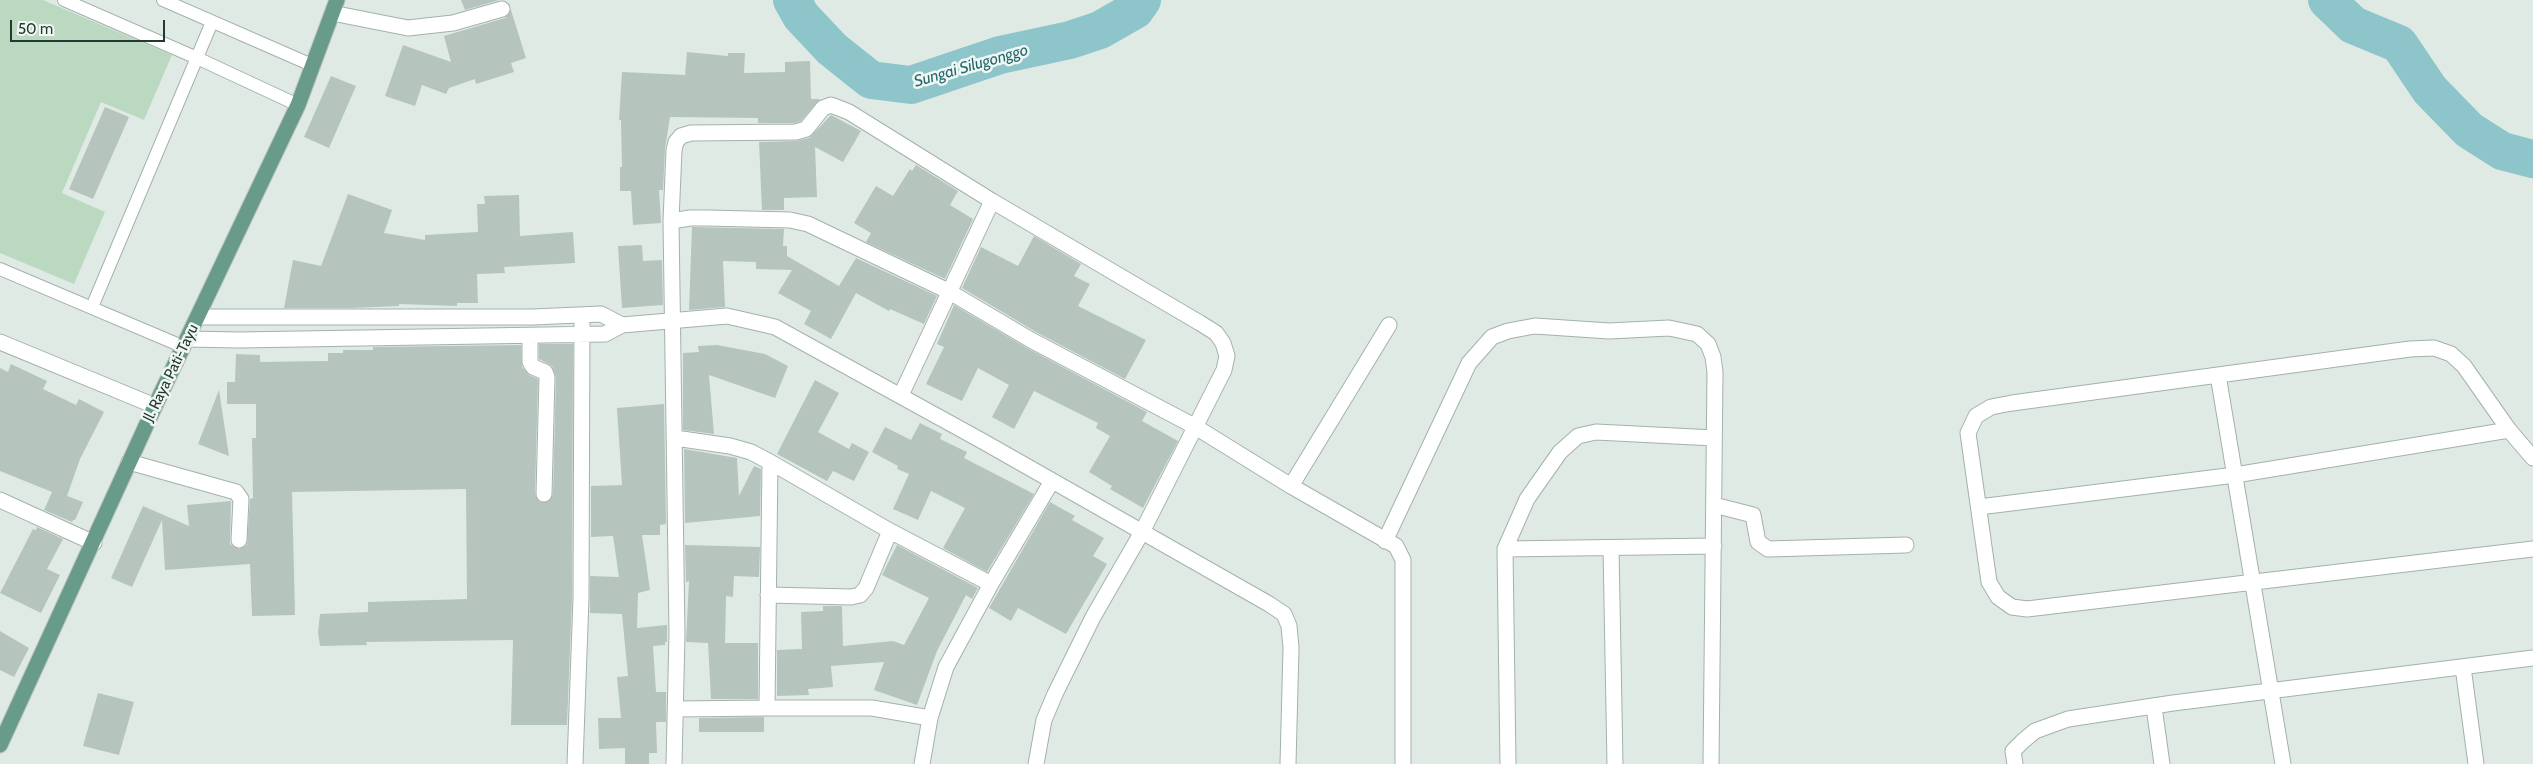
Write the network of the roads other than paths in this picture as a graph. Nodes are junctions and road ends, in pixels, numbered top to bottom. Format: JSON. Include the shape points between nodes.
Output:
{"nodes":[{"id":1,"x":64,"y":0,"type":"edge"},
{"id":2,"x":163,"y":0,"type":"edge"},
{"id":3,"x":334,"y":6,"type":"edge"},
{"id":4,"x":502,"y":8,"type":"dead end"},
{"id":5,"x":212,"y":22,"type":"junction"},
{"id":6,"x":197,"y":58,"type":"junction"},
{"id":7,"x":314,"y":66,"type":"junction"},
{"id":8,"x":298,"y":105,"type":"junction"},
{"id":9,"x":992,"y":201,"type":"junction"},
{"id":10,"x":671,"y":221,"type":"junction"},
{"id":11,"x":0,"y":268,"type":"edge"},
{"id":12,"x":948,"y":292,"type":"junction"},
{"id":13,"x":92,"y":307,"type":"junction"},
{"id":14,"x":582,"y":315,"type":"junction"},
{"id":15,"x":198,"y":317,"type":"junction"},
{"id":16,"x":503,"y":317,"type":"junction"},
{"id":17,"x":673,"y":321,"type":"junction"},
{"id":18,"x":622,"y":325,"type":"junction"},
{"id":19,"x":1389,"y":326,"type":"dead end"},
{"id":20,"x":582,"y":335,"type":"junction"},
{"id":21,"x":504,"y":336,"type":"junction"},
{"id":22,"x":530,"y":336,"type":"junction"},
{"id":23,"x":0,"y":342,"type":"edge"},
{"id":24,"x":186,"y":343,"type":"junction"},
{"id":25,"x":2218,"y":375,"type":"junction"},
{"id":26,"x":901,"y":395,"type":"junction"},
{"id":27,"x":155,"y":406,"type":"junction"},
{"id":28,"x":1194,"y":426,"type":"junction"},
{"id":29,"x":2509,"y":430,"type":"junction"},
{"id":30,"x":675,"y":438,"type":"junction"},
{"id":31,"x":1714,"y":438,"type":"junction"},
{"id":32,"x":2533,"y":458,"type":"edge"},
{"id":33,"x":129,"y":462,"type":"junction"},
{"id":34,"x":770,"y":462,"type":"junction"},
{"id":35,"x":2235,"y":475,"type":"junction"},
{"id":36,"x":1052,"y":480,"type":"junction"},
{"id":37,"x":1291,"y":486,"type":"junction"},
{"id":38,"x":544,"y":494,"type":"dead end"},
{"id":39,"x":0,"y":500,"type":"edge"},
{"id":40,"x":1714,"y":505,"type":"junction"},
{"id":41,"x":1979,"y":507,"type":"junction"},
{"id":42,"x":890,"y":531,"type":"junction"},
{"id":43,"x":1142,"y":532,"type":"junction"},
{"id":44,"x":238,"y":540,"type":"dead end"},
{"id":45,"x":1385,"y":541,"type":"junction"},
{"id":46,"x":94,"y":543,"type":"junction"},
{"id":47,"x":1906,"y":545,"type":"dead end"},
{"id":48,"x":1714,"y":546,"type":"junction"},
{"id":49,"x":1612,"y":548,"type":"junction"},
{"id":50,"x":1505,"y":549,"type":"junction"},
{"id":51,"x":2533,"y":549,"type":"edge"},
{"id":52,"x":2253,"y":582,"type":"junction"},
{"id":53,"x":991,"y":584,"type":"junction"},
{"id":54,"x":768,"y":595,"type":"junction"},
{"id":55,"x":2533,"y":658,"type":"edge"},
{"id":56,"x":2463,"y":668,"type":"junction"},
{"id":57,"x":2272,"y":690,"type":"junction"},
{"id":58,"x":2154,"y":707,"type":"junction"},
{"id":59,"x":767,"y":708,"type":"junction"},
{"id":60,"x":676,"y":709,"type":"junction"},
{"id":61,"x":930,"y":718,"type":"junction"},
{"id":62,"x":0,"y":745,"type":"edge"},
{"id":63,"x":575,"y":764,"type":"edge"},
{"id":64,"x":674,"y":764,"type":"edge"},
{"id":65,"x":922,"y":764,"type":"edge"},
{"id":66,"x":1036,"y":764,"type":"edge"},
{"id":67,"x":1288,"y":764,"type":"edge"},
{"id":68,"x":1403,"y":764,"type":"edge"},
{"id":69,"x":1508,"y":764,"type":"edge"},
{"id":70,"x":1615,"y":764,"type":"edge"},
{"id":71,"x":1711,"y":764,"type":"edge"},
{"id":72,"x":2015,"y":764,"type":"edge"},
{"id":73,"x":2162,"y":764,"type":"edge"},
{"id":74,"x":2283,"y":764,"type":"edge"},
{"id":75,"x":2476,"y":764,"type":"edge"}],
"edges":[{"from":1,"to":6,"type":"lane"},
{"from":2,"to":5,"type":"lane"},
{"from":3,"to":4,"type":"street","via":[[408,28],[453,23]]},
{"from":3,"to":7,"type":"main road","name":"Jl. Raya Pati-Tayu"},
{"from":5,"to":6,"type":"lane"},
{"from":5,"to":7,"type":"lane"},
{"from":6,"to":8,"type":"lane"},
{"from":6,"to":13,"type":"lane"},
{"from":7,"to":8,"type":"main road","name":"Jl. Raya Pati-Tayu"},
{"from":8,"to":15,"type":"main road","name":"Jl. Raya Pati-Tayu"},
{"from":9,"to":10,"type":"street","via":[[849,112],[831,105],[820,111],[806,128],[796,132],[691,133],[681,136],[674,150]]},
{"from":9,"to":12,"type":"street"},
{"from":9,"to":28,"type":"street","via":[[1216,333],[1223,343],[1226,363]]},
{"from":10,"to":12,"type":"street","via":[[690,218],[790,220],[808,224]]},
{"from":10,"to":17,"type":"street"},
{"from":11,"to":13,"type":"lane"},
{"from":12,"to":26,"type":"street"},
{"from":12,"to":28,"type":"street"},
{"from":13,"to":24,"type":"lane"},
{"from":14,"to":16,"type":"street"},
{"from":14,"to":18,"type":"street","via":[[602,314]]},
{"from":14,"to":20,"type":"street"},
{"from":15,"to":16,"type":"street"},
{"from":15,"to":24,"type":"main road","name":"Jl. Raya Pati-Tayu"},
{"from":16,"to":21,"type":"street"},
{"from":17,"to":18,"type":"street"},
{"from":17,"to":26,"type":"street","via":[[727,316],[774,327]]},
{"from":17,"to":30,"type":"street"},
{"from":18,"to":20,"type":"street","via":[[605,334]]},
{"from":19,"to":37,"type":"street"},
{"from":20,"to":22,"type":"street"},
{"from":20,"to":63,"type":"street","via":[[581,598]]},
{"from":21,"to":22,"type":"street"},
{"from":21,"to":24,"type":"street"},
{"from":22,"to":38,"type":"street","via":[[530,362],[547,377]]},
{"from":23,"to":27,"type":"street"},
{"from":24,"to":27,"type":"main road","name":"Jl. Raya Pati-Tayu"},
{"from":25,"to":29,"type":"street","via":[[2434,348],[2451,354],[2464,366]]},
{"from":25,"to":35,"type":"street"},
{"from":25,"to":41,"type":"street","via":[[1990,407],[1976,416],[1968,433]]},
{"from":26,"to":36,"type":"street"},
{"from":27,"to":33,"type":"main road","name":"Jl. Raya Pati-Tayu"},
{"from":28,"to":37,"type":"street"},
{"from":28,"to":43,"type":"street"},
{"from":29,"to":32,"type":"street"},
{"from":29,"to":35,"type":"street"},
{"from":30,"to":34,"type":"street","via":[[730,446],[752,452]]},
{"from":30,"to":60,"type":"street"},
{"from":31,"to":40,"type":"street"},
{"from":31,"to":45,"type":"street","via":[[1713,357],[1708,344],[1697,334],[1669,328],[1609,331],[1535,326],[1508,331],[1492,337],[1469,363]]},
{"from":31,"to":50,"type":"street","via":[[1596,432],[1578,436],[1560,452],[1527,499]]},
{"from":33,"to":44,"type":"street","via":[[236,492],[242,499]]},
{"from":33,"to":46,"type":"main road","name":"Jl. Raya Pati-Tayu"},
{"from":34,"to":42,"type":"street"},
{"from":34,"to":54,"type":"street"},
{"from":35,"to":41,"type":"street"},
{"from":35,"to":52,"type":"street"},
{"from":36,"to":43,"type":"street"},
{"from":36,"to":53,"type":"street"},
{"from":37,"to":45,"type":"street"},
{"from":39,"to":46,"type":"street"},
{"from":40,"to":47,"type":"street","via":[[1753,515],[1758,542],[1768,549]]},
{"from":40,"to":48,"type":"street"},
{"from":41,"to":52,"type":"street","via":[[1990,582],[1998,598],[2012,607],[2027,609]]},
{"from":42,"to":53,"type":"street"},
{"from":42,"to":54,"type":"street","via":[[860,595],[851,598]]},
{"from":43,"to":66,"type":"street","via":[[1055,694],[1044,720]]},
{"from":43,"to":67,"type":"street","via":[[1284,614],[1291,648]]},
{"from":45,"to":68,"type":"street","via":[[1396,546],[1403,560]]},
{"from":46,"to":62,"type":"main road","name":"Jl. Raya Pati-Tayu"},
{"from":48,"to":49,"type":"street"},
{"from":48,"to":71,"type":"street"},
{"from":49,"to":50,"type":"street"},
{"from":49,"to":70,"type":"street"},
{"from":50,"to":69,"type":"street"},
{"from":51,"to":52,"type":"street"},
{"from":52,"to":57,"type":"street"},
{"from":53,"to":61,"type":"street","via":[[946,667]]},
{"from":54,"to":59,"type":"street"},
{"from":55,"to":56,"type":"street"},
{"from":56,"to":57,"type":"street"},
{"from":56,"to":75,"type":"street"},
{"from":57,"to":58,"type":"street"},
{"from":57,"to":74,"type":"street"},
{"from":58,"to":72,"type":"street","via":[[2068,719],[2049,725],[2035,731],[2013,751]]},
{"from":58,"to":73,"type":"street"},
{"from":59,"to":60,"type":"street"},
{"from":59,"to":61,"type":"street","via":[[872,708]]},
{"from":60,"to":64,"type":"street"},
{"from":61,"to":65,"type":"street"}]}
